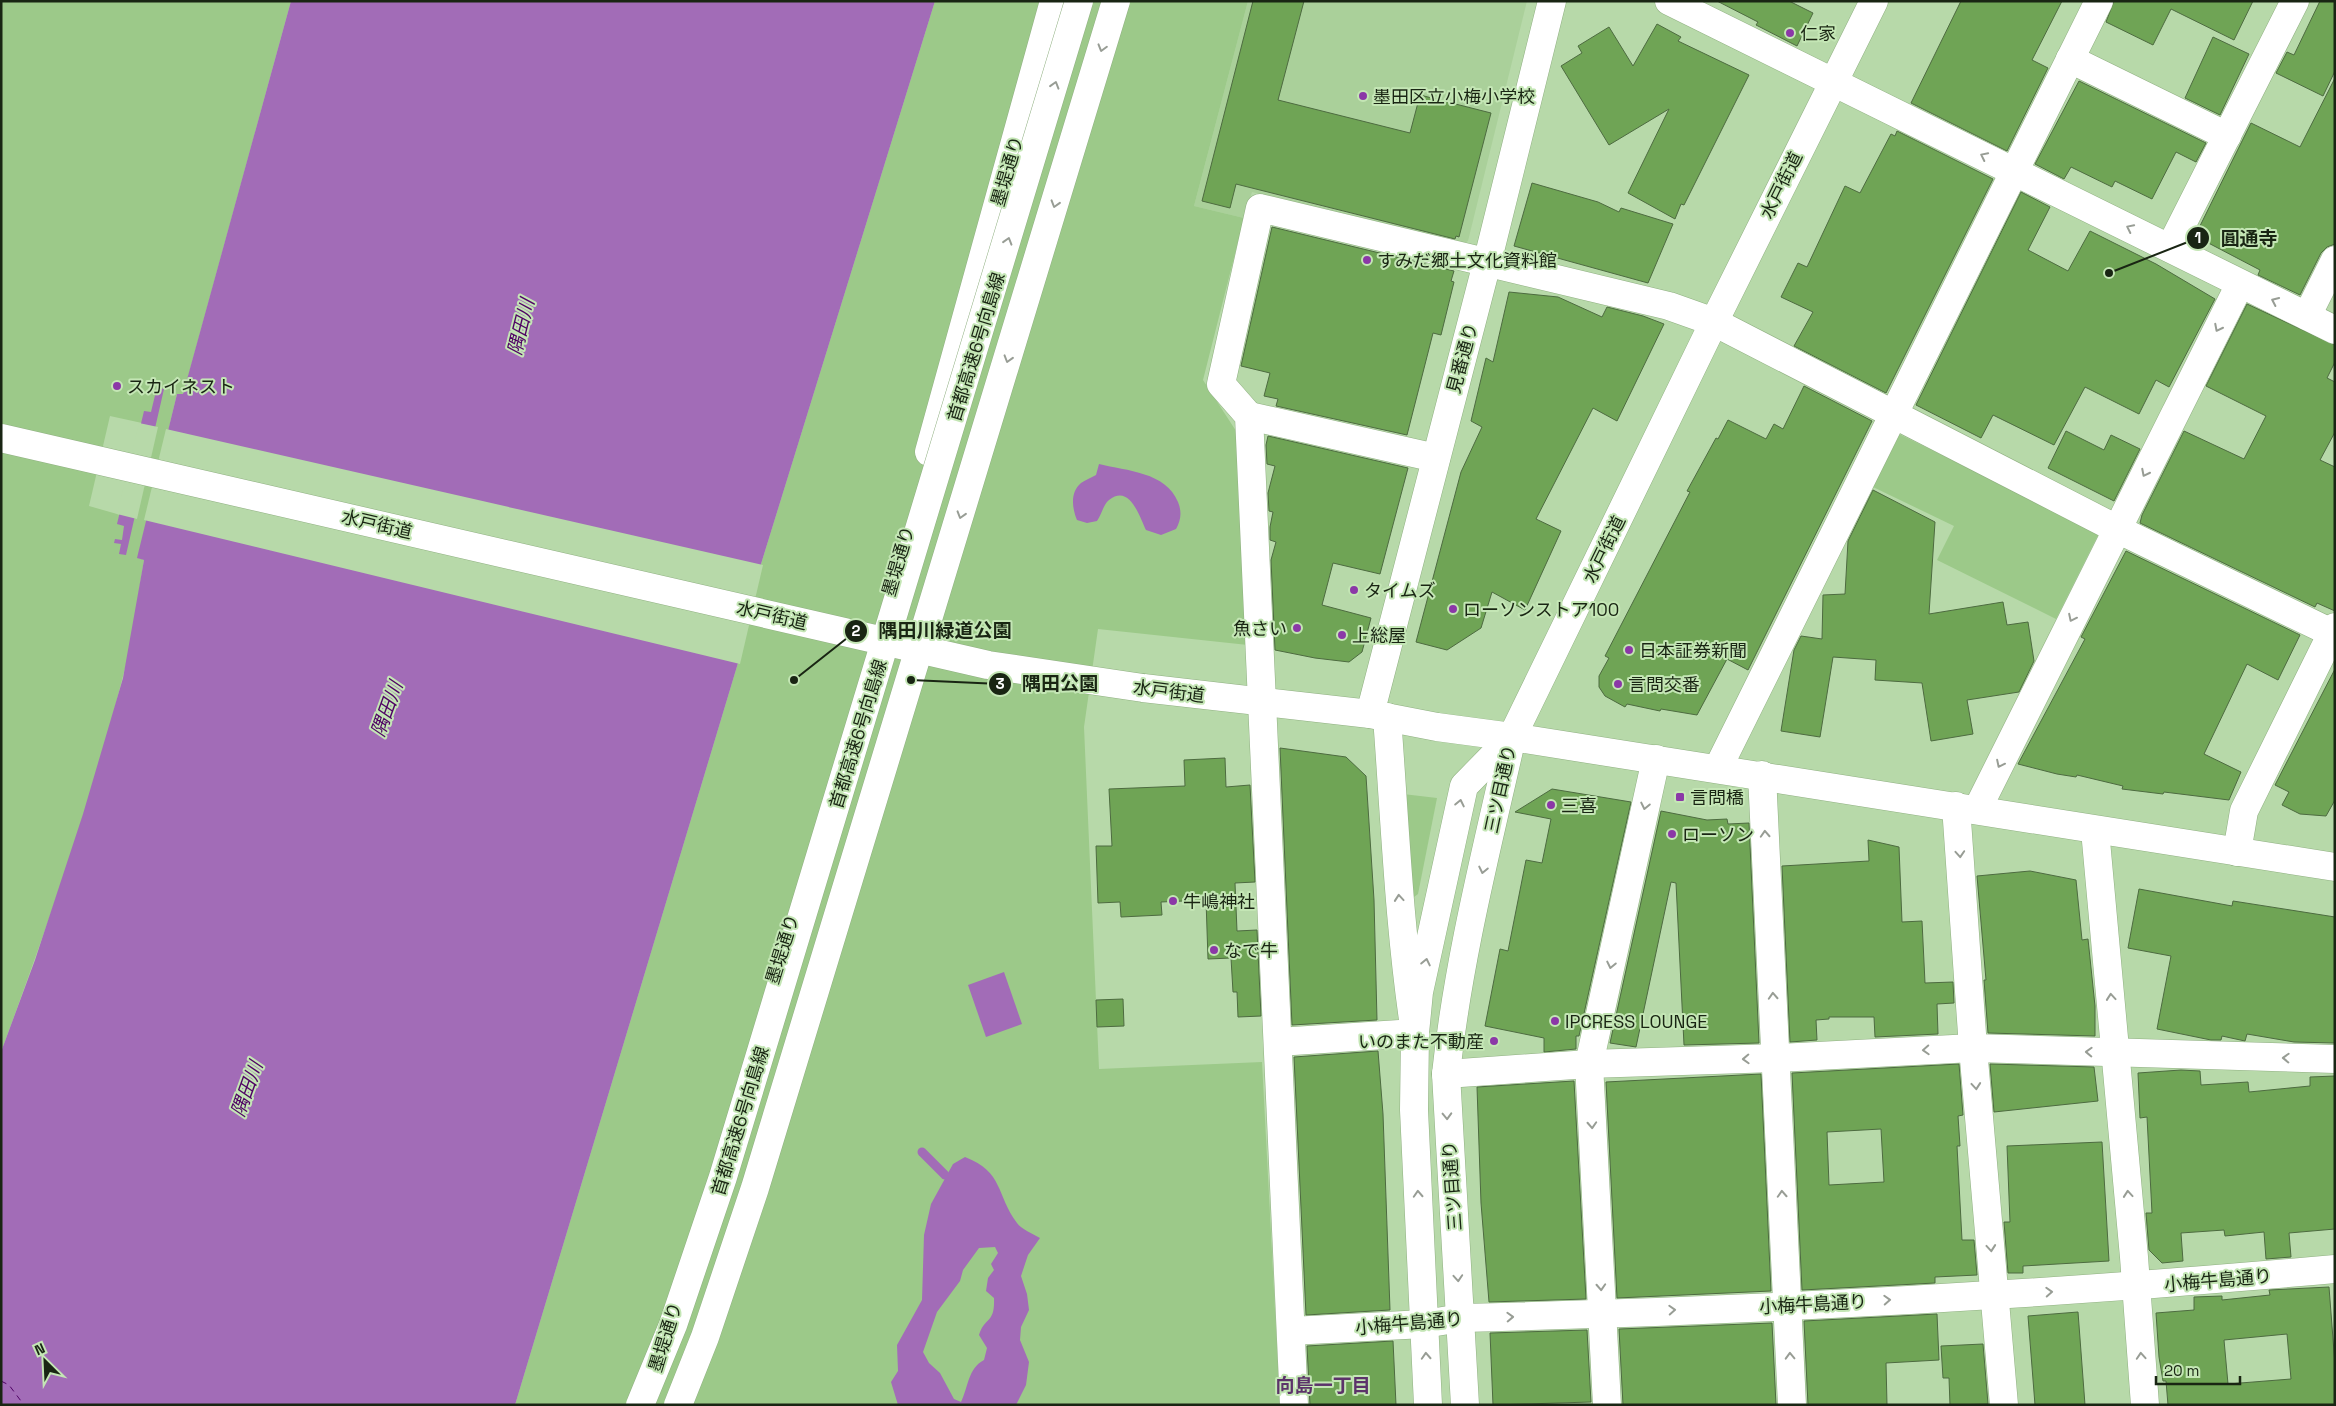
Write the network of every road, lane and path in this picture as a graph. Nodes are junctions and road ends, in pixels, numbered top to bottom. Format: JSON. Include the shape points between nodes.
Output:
{"nodes":[{"id":1,"x":1054,"y":1,"type":"edge"},
{"id":2,"x":1079,"y":1,"type":"edge"},
{"id":3,"x":1116,"y":1,"type":"edge"},
{"id":4,"x":1552,"y":1,"type":"edge"},
{"id":5,"x":1669,"y":1,"type":"edge"},
{"id":6,"x":1874,"y":1,"type":"edge"},
{"id":7,"x":2099,"y":1,"type":"edge"},
{"id":8,"x":2295,"y":1,"type":"edge"},
{"id":9,"x":2070,"y":59,"type":"junction"},
{"id":10,"x":1832,"y":82,"type":"junction"},
{"id":11,"x":2227,"y":136,"type":"junction"},
{"id":12,"x":2014,"y":171,"type":"junction"},
{"id":13,"x":2170,"y":248,"type":"junction"},
{"id":14,"x":2335,"y":260,"type":"edge"},
{"id":15,"x":1487,"y":263,"type":"junction"},
{"id":16,"x":2240,"y":284,"type":"junction"},
{"id":17,"x":2307,"y":316,"type":"junction"},
{"id":18,"x":1714,"y":322,"type":"junction"},
{"id":19,"x":2335,"y":330,"type":"edge"},
{"id":20,"x":1895,"y":414,"type":"junction"},
{"id":21,"x":1249,"y":416,"type":"junction"},
{"id":22,"x":1,"y":438,"type":"edge"},
{"id":23,"x":1436,"y":458,"type":"junction"},
{"id":24,"x":2117,"y":529,"type":"junction"},
{"id":25,"x":2333,"y":630,"type":"edge"},
{"id":26,"x":1263,"y":702,"type":"junction"},
{"id":27,"x":1378,"y":715,"type":"junction"},
{"id":28,"x":1512,"y":737,"type":"junction"},
{"id":29,"x":1656,"y":758,"type":"junction"},
{"id":30,"x":1718,"y":768,"type":"junction"},
{"id":31,"x":1762,"y":775,"type":"junction"},
{"id":32,"x":1967,"y":808,"type":"junction"},
{"id":33,"x":2095,"y":830,"type":"junction"},
{"id":34,"x":2237,"y":852,"type":"junction"},
{"id":35,"x":2335,"y":867,"type":"edge"},
{"id":36,"x":1415,"y":1033,"type":"junction"},
{"id":37,"x":1278,"y":1042,"type":"junction"},
{"id":38,"x":1973,"y":1048,"type":"junction"},
{"id":39,"x":2115,"y":1052,"type":"junction"},
{"id":40,"x":1776,"y":1058,"type":"junction"},
{"id":41,"x":2335,"y":1059,"type":"edge"},
{"id":42,"x":1589,"y":1064,"type":"junction"},
{"id":43,"x":1446,"y":1074,"type":"junction"},
{"id":44,"x":2335,"y":1269,"type":"edge"},
{"id":45,"x":2136,"y":1287,"type":"junction"},
{"id":46,"x":1995,"y":1295,"type":"junction"},
{"id":47,"x":1788,"y":1306,"type":"junction"},
{"id":48,"x":1602,"y":1314,"type":"junction"},
{"id":49,"x":1461,"y":1318,"type":"junction"},
{"id":50,"x":1424,"y":1324,"type":"junction"},
{"id":51,"x":1292,"y":1331,"type":"junction"},
{"id":52,"x":640,"y":1405,"type":"edge"},
{"id":53,"x":645,"y":1405,"type":"edge"},
{"id":54,"x":678,"y":1405,"type":"edge"},
{"id":55,"x":1294,"y":1405,"type":"edge"},
{"id":56,"x":1428,"y":1405,"type":"edge"},
{"id":57,"x":1466,"y":1405,"type":"edge"},
{"id":58,"x":1607,"y":1405,"type":"edge"},
{"id":59,"x":1792,"y":1405,"type":"edge"},
{"id":60,"x":2004,"y":1405,"type":"edge"},
{"id":61,"x":2145,"y":1405,"type":"edge"}],
"edges":[{"from":1,"to":53,"type":"main road","name":"墨堤通り","via":[[902,548]]},
{"from":52,"to":2,"type":"main road","name":"首都高速6号向島線","one_way":true,"bridge":true,"via":[[673,1325],[723,1177]]},
{"from":3,"to":54,"type":"main road","name":"首都高速6号向島線","one_way":true,"bridge":true,"via":[[755,1188],[705,1337]]},
{"from":4,"to":15,"type":"main road","name":"見番通り"},
{"from":5,"to":10,"type":"main road"},
{"from":6,"to":10,"type":"main road","name":"水戸街道"},
{"from":7,"to":9,"type":"main road"},
{"from":8,"to":11,"type":"main road"},
{"from":9,"to":11,"type":"main road"},
{"from":9,"to":12,"type":"main road"},
{"from":12,"to":10,"type":"main road","one_way":true},
{"from":10,"to":18,"type":"main road","name":"水戸街道"},
{"from":11,"to":13,"type":"main road"},
{"from":13,"to":12,"type":"main road","one_way":true},
{"from":12,"to":20,"type":"main road"},
{"from":13,"to":16,"type":"main road"},
{"from":14,"to":17,"type":"main road"},
{"from":15,"to":18,"type":"main road","via":[[1669,306]]},
{"from":15,"to":21,"type":"main road","via":[[1260,208],[1221,384]]},
{"from":15,"to":23,"type":"main road","name":"見番通り"},
{"from":17,"to":16,"type":"main road","one_way":true},
{"from":16,"to":24,"type":"main road","one_way":true},
{"from":17,"to":19,"type":"main road"},
{"from":18,"to":20,"type":"main road"},
{"from":18,"to":28,"type":"main road","name":"水戸街道"},
{"from":20,"to":24,"type":"main road"},
{"from":20,"to":30,"type":"main road"},
{"from":21,"to":23,"type":"main road"},
{"from":21,"to":26,"type":"main road"},
{"from":22,"to":26,"type":"main road","name":"水戸街道","bridge":true,"via":[[988,665]]},
{"from":23,"to":27,"type":"main road","name":"見番通り"},
{"from":24,"to":25,"type":"main road"},
{"from":24,"to":32,"type":"main road","one_way":true},
{"from":25,"to":34,"type":"main road","via":[[2244,811]]},
{"from":26,"to":27,"type":"main road","name":"水戸街道"},
{"from":26,"to":37,"type":"main road"},
{"from":27,"to":28,"type":"main road","name":"水戸街道"},
{"from":36,"to":27,"type":"main road","name":"見番通り","one_way":true},
{"from":28,"to":29,"type":"main road"},
{"from":36,"to":28,"type":"main road","name":"三ツ目通り","one_way":true,"via":[[1419,992],[1464,786]]},
{"from":28,"to":43,"type":"main road","name":"三ツ目通り","one_way":true,"via":[[1461,969]]},
{"from":29,"to":30,"type":"main road"},
{"from":29,"to":42,"type":"main road","one_way":true},
{"from":30,"to":31,"type":"main road"},
{"from":31,"to":32,"type":"main road"},
{"from":40,"to":31,"type":"main road","one_way":true},
{"from":32,"to":33,"type":"main road"},
{"from":32,"to":38,"type":"main road","one_way":true},
{"from":33,"to":34,"type":"main road"},
{"from":39,"to":33,"type":"main road","one_way":true},
{"from":34,"to":35,"type":"main road"},
{"from":36,"to":37,"type":"main road"},
{"from":50,"to":36,"type":"main road","name":"三ツ目通り","one_way":true,"via":[[1414,1110]]},
{"from":37,"to":51,"type":"main road"},
{"from":39,"to":38,"type":"main road","one_way":true},
{"from":38,"to":40,"type":"main road","one_way":true},
{"from":38,"to":46,"type":"main road","one_way":true},
{"from":41,"to":39,"type":"main road","one_way":true},
{"from":45,"to":39,"type":"main road","one_way":true},
{"from":40,"to":42,"type":"main road","one_way":true},
{"from":47,"to":40,"type":"main road","one_way":true},
{"from":42,"to":43,"type":"main road"},
{"from":42,"to":48,"type":"main road","one_way":true},
{"from":43,"to":49,"type":"main road","name":"三ツ目通り","one_way":true},
{"from":44,"to":45,"type":"main road","name":"小梅牛島通り"},
{"from":46,"to":45,"type":"main road","name":"小梅牛島通り","one_way":true},
{"from":61,"to":45,"type":"main road","one_way":true},
{"from":47,"to":46,"type":"main road","name":"小梅牛島通り","one_way":true},
{"from":46,"to":60,"type":"main road"},
{"from":48,"to":47,"type":"main road","name":"小梅牛島通り","one_way":true},
{"from":59,"to":47,"type":"main road","one_way":true},
{"from":49,"to":48,"type":"main road","name":"小梅牛島通り","one_way":true},
{"from":48,"to":58,"type":"main road"},
{"from":49,"to":50,"type":"main road","name":"小梅牛島通り"},
{"from":49,"to":57,"type":"main road","name":"三ツ目通り"},
{"from":50,"to":51,"type":"main road","name":"小梅牛島通り"},
{"from":56,"to":50,"type":"main road","name":"三ツ目通り","one_way":true},
{"from":51,"to":55,"type":"main road"}]}
